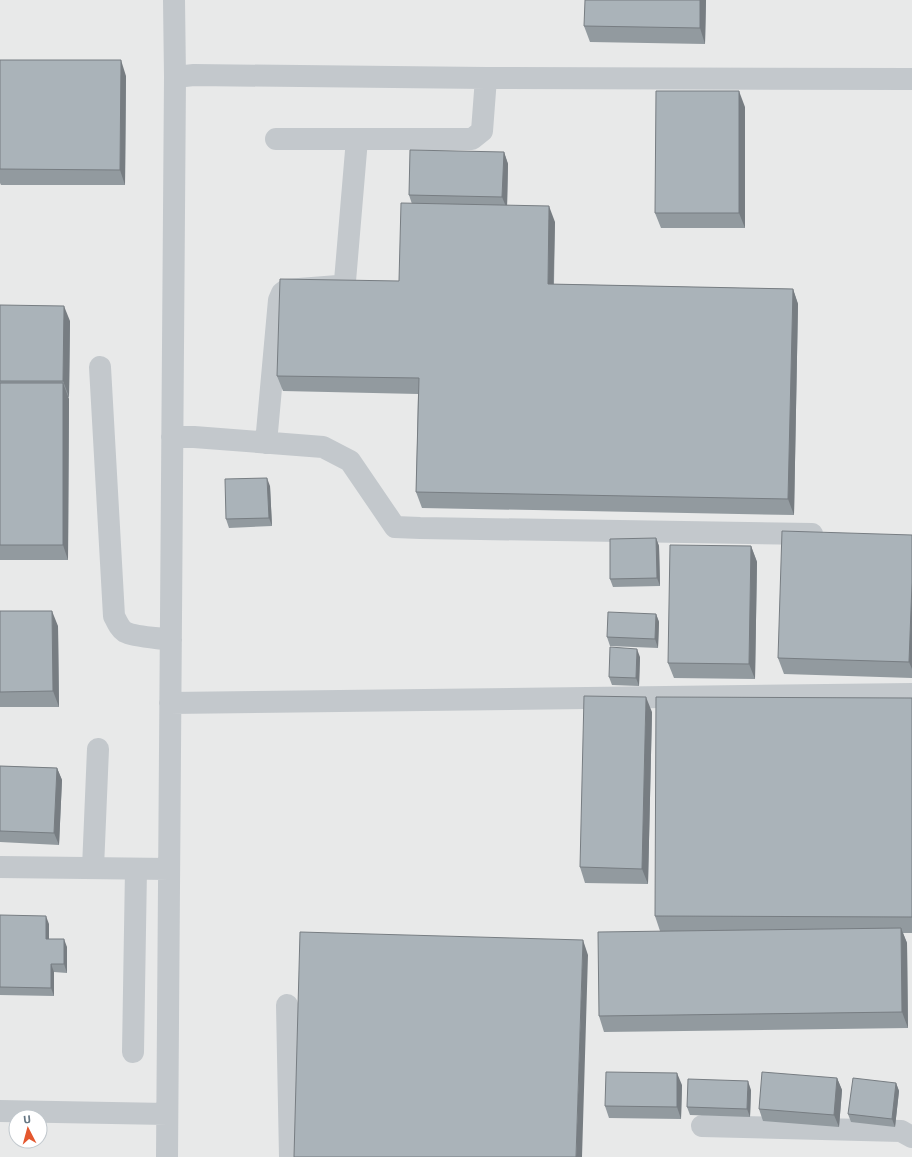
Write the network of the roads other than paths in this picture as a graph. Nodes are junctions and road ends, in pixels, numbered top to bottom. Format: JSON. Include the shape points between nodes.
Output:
{"nodes":[{"id":1,"x":174,"y":0,"type":"edge"},
{"id":2,"x":175,"y":77,"type":"junction"},
{"id":3,"x":486,"y":78,"type":"junction"},
{"id":4,"x":912,"y":79,"type":"edge"},
{"id":5,"x":276,"y":138,"type":"dead end"},
{"id":6,"x":357,"y":139,"type":"junction"},
{"id":7,"x":100,"y":367,"type":"dead end"},
{"id":8,"x":172,"y":437,"type":"junction"},
{"id":9,"x":266,"y":443,"type":"junction"},
{"id":10,"x":825,"y":534,"type":"edge"},
{"id":11,"x":171,"y":640,"type":"junction"},
{"id":12,"x":912,"y":694,"type":"edge"},
{"id":13,"x":170,"y":703,"type":"junction"},
{"id":14,"x":98,"y":749,"type":"dead end"},
{"id":15,"x":0,"y":867,"type":"edge"},
{"id":16,"x":93,"y":868,"type":"junction"},
{"id":17,"x":136,"y":869,"type":"junction"},
{"id":18,"x":169,"y":869,"type":"junction"},
{"id":19,"x":287,"y":1005,"type":"dead end"},
{"id":20,"x":133,"y":1052,"type":"dead end"},
{"id":21,"x":0,"y":1111,"type":"edge"},
{"id":22,"x":167,"y":1114,"type":"junction"},
{"id":23,"x":702,"y":1126,"type":"dead end"},
{"id":24,"x":912,"y":1137,"type":"edge"},
{"id":25,"x":167,"y":1157,"type":"edge"},
{"id":26,"x":290,"y":1157,"type":"edge"}],
"edges":[{"from":1,"to":2,"type":"street"},
{"from":2,"to":3,"type":"street","via":[[194,75]]},
{"from":2,"to":8,"type":"street"},
{"from":3,"to":4,"type":"street"},
{"from":3,"to":6,"type":"street","via":[[482,131],[472,139]]},
{"from":5,"to":6,"type":"street"},
{"from":6,"to":9,"type":"street","via":[[345,281],[343,285],[338,286],[286,290],[282,293],[279,300]]},
{"from":7,"to":11,"type":"street","via":[[114,616],[125,632]]},
{"from":8,"to":9,"type":"street"},
{"from":8,"to":11,"type":"street"},
{"from":9,"to":10,"type":"street","via":[[323,447],[350,461],[396,527]]},
{"from":11,"to":13,"type":"street"},
{"from":12,"to":13,"type":"street"},
{"from":13,"to":18,"type":"street"},
{"from":14,"to":16,"type":"street"},
{"from":15,"to":16,"type":"street"},
{"from":16,"to":17,"type":"street"},
{"from":17,"to":18,"type":"street"},
{"from":17,"to":20,"type":"street"},
{"from":18,"to":22,"type":"street"},
{"from":19,"to":26,"type":"street"},
{"from":21,"to":22,"type":"street"},
{"from":22,"to":25,"type":"street"},
{"from":23,"to":24,"type":"street","via":[[901,1131]]}]}
